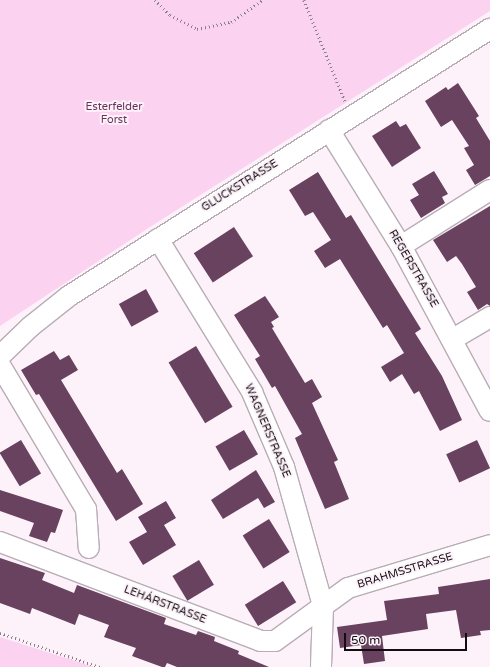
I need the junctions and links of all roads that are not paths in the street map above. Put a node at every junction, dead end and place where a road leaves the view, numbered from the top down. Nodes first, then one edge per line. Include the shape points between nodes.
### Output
1 (490, 29) edge
2 (329, 130) junction
3 (490, 190) edge
4 (158, 239) junction
5 (401, 246) junction
6 (490, 317) edge
7 (453, 339) junction
8 (0, 356) edge
9 (0, 365) edge
10 (490, 412) edge
11 (0, 542) edge
12 (490, 545) edge
13 (89, 548) dead end
14 (323, 606) junction
15 (321, 667) edge

1 - 2 street, GLUCKSTRASSE
2 - 4 street, GLUCKSTRASSE
2 - 5 street, REGERSTRASSE
3 - 5 street
4 - 8 street, GLUCKSTRASSE via 69,296 30,327
4 - 14 street, WAGNERSTRASSE via 252,392 284,467
5 - 7 street, REGERSTRASSE
6 - 7 street
7 - 10 street, REGERSTRASSE
9 - 13 street via 86,509
11 - 14 street, LEHÁRSTRASSE via 260,641 275,641
12 - 14 street, BRAHMSSTRASSE via 348,588
14 - 15 street, WAGNERSTRASSE

